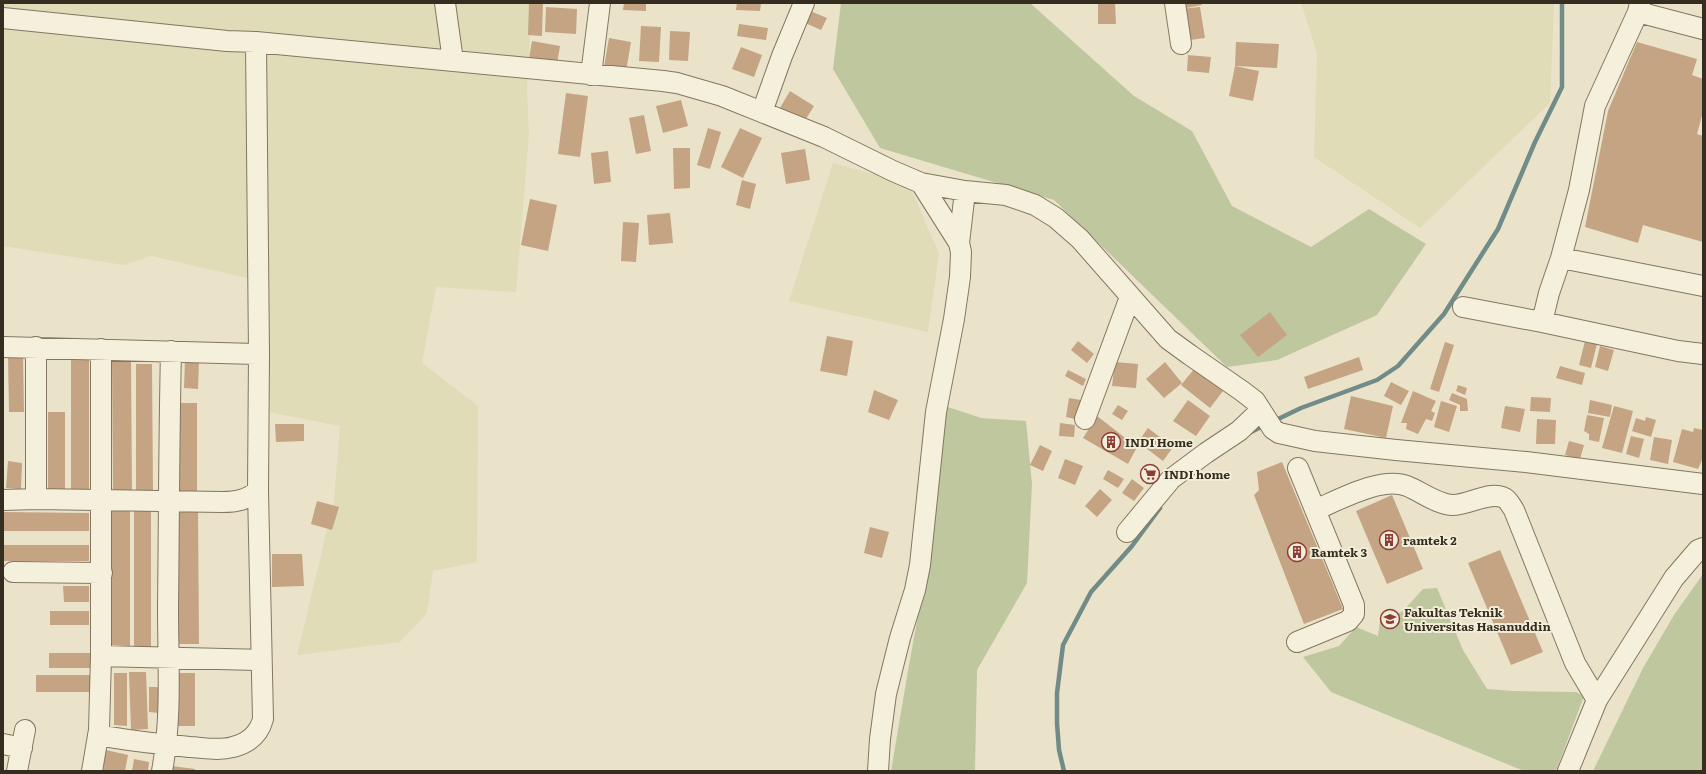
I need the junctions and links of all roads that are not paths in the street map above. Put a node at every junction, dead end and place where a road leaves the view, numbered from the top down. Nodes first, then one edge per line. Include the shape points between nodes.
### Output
1 (445, 3) edge
2 (600, 3) edge
3 (804, 3) edge
4 (1175, 3) edge
5 (1639, 7) edge
6 (3, 18) edge
7 (1703, 28) edge
8 (256, 42) junction
9 (1181, 44) dead end
10 (453, 61) junction
11 (591, 75) junction
12 (762, 112) junction
13 (921, 183) junction
14 (965, 191) junction
15 (959, 243) junction
16 (1560, 258) junction
17 (1703, 286) edge
18 (1130, 296) junction
19 (1463, 307) dead end
20 (1542, 322) junction
21 (3, 347) edge
22 (36, 347) junction
23 (101, 349) junction
24 (171, 351) junction
25 (259, 354) junction
26 (1703, 354) edge
27 (1085, 419) dead end
28 (1267, 419) junction
29 (1298, 468) dead end
30 (1703, 484) edge
31 (258, 491) junction
32 (36, 499) junction
33 (3, 500) edge
34 (102, 500) junction
35 (168, 502) junction
36 (1315, 510) junction
37 (1127, 532) dead end
38 (1703, 548) edge
39 (1703, 565) edge
40 (13, 572) dead end
41 (102, 573) junction
42 (1297, 642) dead end
43 (102, 656) junction
44 (168, 659) junction
45 (261, 660) junction
46 (1597, 700) junction
47 (98, 735) junction
48 (17, 741) edge
49 (167, 745) junction
50 (17, 771) edge
51 (92, 771) edge
52 (162, 771) edge
53 (878, 771) edge
54 (1568, 771) edge
55 (1581, 771) edge

1 - 10 street
2 - 11 street
3 - 12 street
4 - 9 street
5 - 7 street
5 - 16 street via 1595,106 1579,190
6 - 8 street
8 - 10 street
8 - 25 street
10 - 11 street
11 - 12 street via 678,83 722,96
12 - 13 street via 824,137
13 - 14 street
13 - 15 street
14 - 15 street
14 - 18 street via 1022,199 1048,213 1080,239
15 - 53 street via 960,277 936,412 920,565 886,694
16 - 17 street
16 - 20 street via 1548,293
18 - 27 street
18 - 28 street via 1176,346 1242,390
19 - 20 street
20 - 26 street
21 - 22 street
22 - 23 street
22 - 32 street
23 - 24 street
23 - 34 street
24 - 25 street
24 - 35 street
25 - 31 street
28 - 30 street via 1286,435 1315,441 1526,462
28 - 37 street via 1240,431 1206,452 1171,479
29 - 36 street
31 - 35 street via 239,501
31 - 45 street
32 - 33 street
32 - 34 street
34 - 35 street
34 - 41 street
35 - 44 street
36 - 42 street via 1354,605 1354,614 1348,621
36 - 46 street via 1372,487 1390,484 1406,486 1444,505 1493,495 1508,500 1575,663
38 - 46 street via 1698,550 1674,578
39 - 55 street via 1681,588 1657,623 1635,664 1617,686
40 - 41 street
41 - 43 street
43 - 44 street
43 - 47 street
44 - 45 street
44 - 49 street
45 - 49 street via 263,719 260,730 250,739 234,747 220,749
46 - 54 street
47 - 49 street
47 - 51 street
48 - 50 street
49 - 52 street

